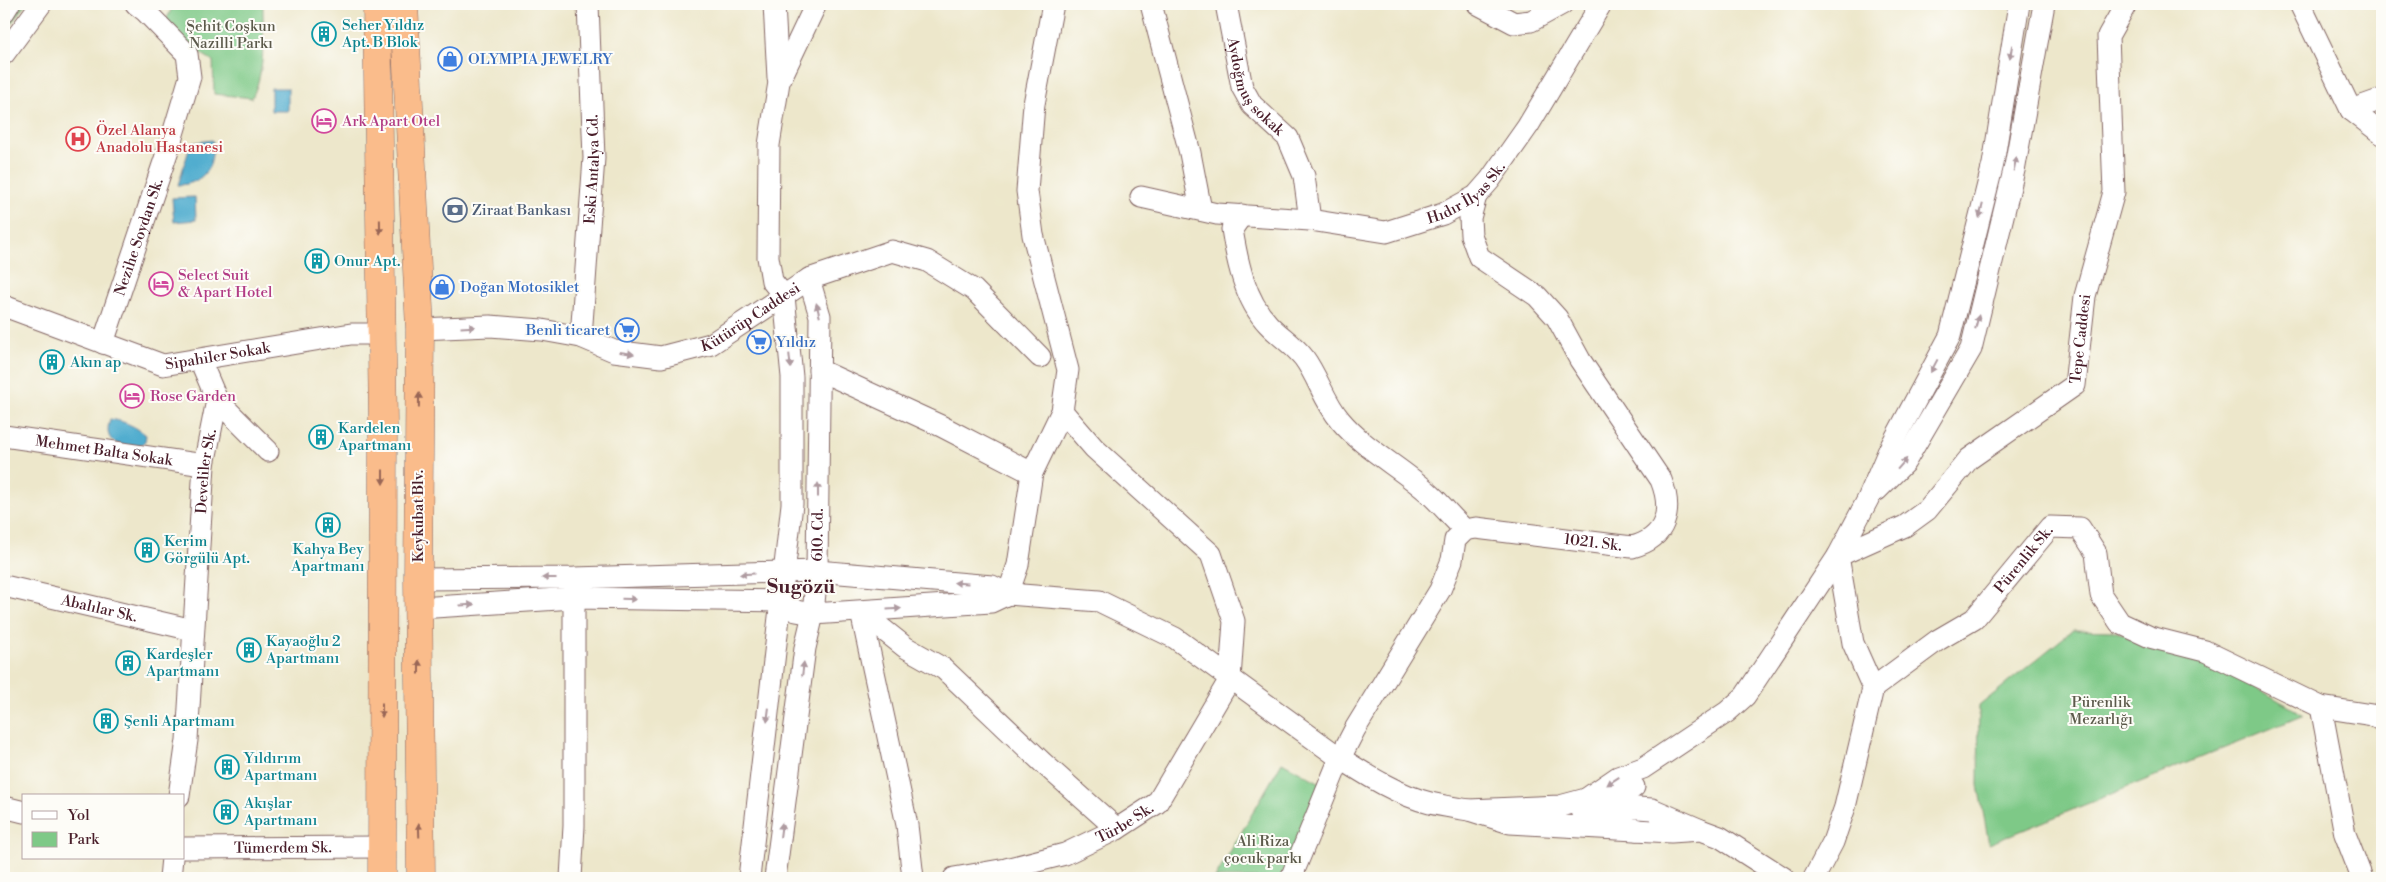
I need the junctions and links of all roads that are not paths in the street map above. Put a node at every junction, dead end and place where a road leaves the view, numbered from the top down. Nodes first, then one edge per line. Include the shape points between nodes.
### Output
1 (10, 4) edge
2 (41, 4) edge
3 (136, 4) edge
4 (362, 4) edge
5 (378, 4) edge
6 (404, 4) edge
7 (420, 4) edge
8 (588, 4) edge
9 (774, 4) edge
10 (816, 4) edge
11 (1053, 4) edge
12 (1151, 4) edge
13 (1226, 4) edge
14 (1478, 4) edge
15 (1562, 4) edge
16 (1601, 4) edge
17 (2019, 4) edge
18 (2044, 4) edge
19 (2126, 4) edge
20 (2300, 4) edge
21 (4, 12) edge
22 (4, 54) edge
23 (778, 82) junction
24 (2382, 99) edge
25 (2351, 110) junction
26 (2382, 134) edge
27 (1476, 196) junction
28 (1140, 197) dead end
29 (1201, 210) junction
30 (1242, 215) junction
31 (1310, 220) junction
32 (809, 279) junction
33 (784, 296) junction
34 (4, 306) edge
35 (420, 329) junction
36 (382, 334) junction
37 (581, 337) junction
38 (103, 343) junction
39 (1040, 356) dead end
40 (200, 360) junction
41 (819, 370) junction
42 (217, 400) junction
43 (1062, 410) junction
44 (4, 436) edge
45 (268, 451) dead end
46 (204, 466) junction
47 (1032, 473) junction
48 (1868, 499) junction
49 (1465, 530) junction
50 (1838, 556) junction
51 (817, 571) junction
52 (784, 572) junction
53 (418, 579) junction
54 (4, 586) edge
55 (574, 588) junction
56 (1008, 594) junction
57 (782, 601) junction
58 (418, 608) junction
59 (861, 612) junction
60 (813, 614) junction
61 (194, 630) junction
62 (1230, 679) junction
63 (1873, 688) junction
64 (2321, 708) junction
65 (2382, 721) edge
66 (1340, 758) junction
67 (1638, 788) junction
68 (179, 794) edge
69 (4, 807) edge
70 (1587, 809) junction
71 (1469, 810) junction
72 (22, 812) edge
73 (1564, 827) junction
74 (1117, 828) junction
75 (1638, 830) junction
76 (1701, 830) junction
77 (381, 847) junction
78 (185, 848) edge
79 (172, 860) edge
80 (170, 878) edge
81 (382, 878) edge
82 (421, 878) edge
83 (570, 878) edge
84 (749, 878) edge
85 (775, 878) edge
86 (913, 878) edge
87 (954, 878) edge
88 (1291, 878) edge
89 (1784, 878) edge
90 (1814, 878) edge
91 (2362, 878) edge

1 - 21 street
2 - 22 street
3 - 38 street, Nezihe Soydan Sk. via 186,54 190,77
4 - 36 highway via 362,282
5 -> 36 highway
6 - 35 highway, Keykubat Blv.
7 - 35 highway via 427,186 426,282
8 - 37 street, Eski Antalya Cd. via 594,158
9 - 23 street
10 - 23 street
11 - 43 street via 1034,104 1026,191 1033,234 1068,370
12 - 29 street via 1190,153
13 - 31 street, Aydoğmuş sokak via 1242,87 1252,105 1288,138 1304,176
14 - 15 street via 1514,23 1531,20
16 - 27 street, Hıdır İlyas Sk. via 1528,126
17 -> 48 street via 1993,164 1950,336 1889,450
48 -> 18 street via 1905,462 1971,349 2015,166
19 - 50 street, Tepe Caddesi via 2108,36 2114,192 2086,296 2076,385 1969,459 1927,510 1905,526
20 - 25 street
23 - 33 street via 769,146 768,257 772,281
24 - 25 street
25 - 26 street
27 - 31 street, Hıdır İlyas Sk. via 1443,214 1386,232
27 - 49 street, 1021. Sk. via 1470,218 1470,235 1478,257 1537,296 1557,318 1580,360 1661,480 1668,508 1660,531 1644,544 1632,547 1476,528
28 - 29 street, Hıdır İlyas Sk.
29 - 30 street, Hıdır İlyas Sk.
30 - 31 street, Hıdır İlyas Sk.
30 - 49 street via 1232,229 1234,244 1257,312 1305,359 1327,402 1357,438 1431,495
32 - 33 street, Kütürüp Caddesi
32 - 39 street, Kütürüp Caddesi via 892,250 926,261 974,290
41 -> 32 street, 610. Cd. via 820,316
37 -> 33 street, Kütürüp Caddesi via 614,351 661,357 712,344
33 -> 52 street, 610. Cd. via 792,377 792,504
34 - 38 street, Sipahiler Sokak
35 -> 37 street, Kütürüp Caddesi via 490,326
53 -> 35 highway, Keykubat Blv.
36 - 40 street, Sipahiler Sokak via 351,334
36 -> 77 highway
38 - 40 street, Sipahiler Sokak via 163,365
40 - 42 street
41 - 47 street via 941,426
51 -> 41 street, 610. Cd.
42 - 45 street
42 - 46 street, Develiler Sk.
43 - 47 street
43 - 62 street via 1094,448 1211,554 1234,621
44 - 46 street, Mehmet Balta Sokak
46 - 61 street, Develiler Sk.
47 - 56 street via 1018,565
48 - 50 street
49 - 66 street via 1455,540 1452,560 1440,590
50 - 63 street via 1853,643
50 - 67 street via 1745,696
51 - 52 street
56 -> 51 street via 992,586
51 - 60 street, 610. Cd.
52 -> 55 street
52 - 57 street, 610. Cd.
55 -> 53 street
53 - 58 highway, Keykubat Blv.
54 - 61 street, Abalılar Sk.
55 -> 57 street
58 -> 55 street
55 - 83 street via 574,826
59 -> 56 street via 992,602
56 - 62 street via 1099,601 1175,638
57 - 60 street via 796,610
57 -> 84 street, 610. Cd.
82 -> 58 highway, Keykubat Blv.
59 - 60 street
59 - 74 street via 905,647 944,669
59 - 86 street via 907,825
85 -> 60 street, 610. Cd. via 805,648
61 - 68 street, Develiler Sk. via 187,740
62 - 66 street
62 - 74 street, Türbe Sk. via 1157,803
63 - 64 street, Pürenlik Sk. via 1974,618 2050,526 2080,528 2096,553 2101,595 2120,623 2150,637 2205,651
63 - 90 street via 1845,807 1833,842
64 - 65 street, Pürenlik Sk. via 2372,715
64 - 91 street via 2345,834
66 - 71 street via 1398,792 1430,803
66 - 88 street
67 - 70 street via 1610,806 1596,805
67 -> 70 street via 1618,777
67 - 76 street via 1652,809
69 - 72 street
70 - 71 street via 1560,806
70 - 73 street
70 - 75 street
71 - 73 street via 1510,824
73 - 75 street
74 - 87 street, Türbe Sk. via 1065,854
75 - 76 street
76 - 89 street via 1720,837
77 - 78 street, Tümerdem Sk.
77 - 81 highway
79 - 80 street

